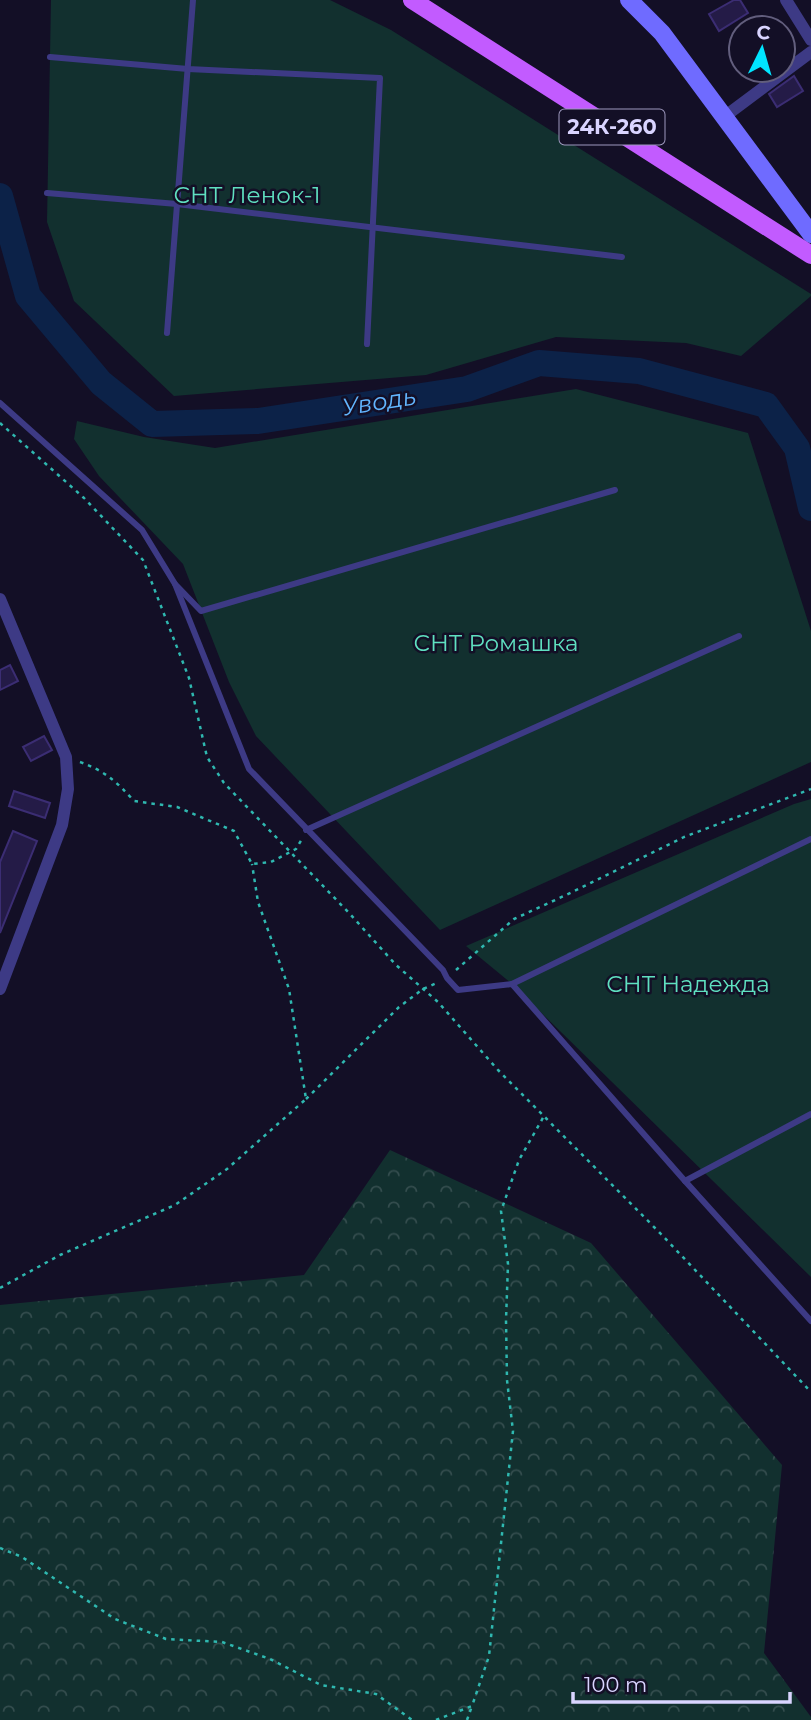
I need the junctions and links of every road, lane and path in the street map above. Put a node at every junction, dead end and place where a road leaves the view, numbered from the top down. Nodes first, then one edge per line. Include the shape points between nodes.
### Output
1 (193, 0) edge
2 (412, 0) edge
3 (629, 0) edge
4 (786, 0) edge
5 (811, 40) edge
6 (811, 52) edge
7 (50, 57) dead end
8 (188, 69) junction
9 (724, 117) junction
10 (47, 194) dead end
11 (177, 204) junction
12 (373, 228) junction
13 (811, 234) edge
14 (811, 254) edge
15 (622, 257) dead end
16 (167, 333) dead end
17 (367, 344) dead end
18 (0, 403) edge
19 (0, 423) edge
20 (615, 490) dead end
21 (174, 584) junction
22 (0, 599) edge
23 (739, 636) dead end
24 (66, 757) junction
25 (811, 789) edge
26 (306, 830) junction
27 (811, 839) edge
28 (291, 852) junction
29 (252, 864) junction
30 (447, 978) junction
31 (512, 984) junction
32 (0, 989) edge
33 (423, 989) junction
34 (306, 1099) junction
35 (811, 1114) edge
36 (544, 1116) junction
37 (685, 1181) junction
38 (0, 1288) edge
39 (811, 1321) edge
40 (811, 1392) edge
41 (0, 1548) edge
42 (472, 1706) junction
43 (412, 1720) edge
44 (436, 1720) edge
45 (467, 1720) edge

1 - 8 lane
2 - 14 main road, 24К-260
3 - 9 street via 662,33
4 - 5 street
6 - 9 street
7 - 8 lane
8 - 11 lane
8 - 12 lane via 380,78
9 - 13 street
10 - 11 lane
11 - 12 lane
11 - 16 lane
12 - 15 lane
12 - 17 lane
18 - 21 lane via 142,530
19 - 28 path via 84,498 143,560 189,678 207,757 224,783
20 - 21 lane via 201,611
21 - 26 lane via 249,769
22 - 24 street
23 - 26 lane
24 - 29 path via 96,767 118,782 134,802 177,807 234,831
24 - 32 street via 68,789 61,825
25 - 30 path via 684,837 514,919
26 - 28 path
26 - 30 lane
27 - 31 lane
28 - 29 path via 271,862
28 - 33 path
29 - 34 path via 258,902 289,989
30 - 31 lane via 458,990
30 - 33 path
31 - 37 lane
33 - 34 path
33 - 36 path
34 - 38 path via 227,1169 175,1205 60,1255
35 - 37 lane
36 - 40 path
36 - 42 path via 519,1160 501,1211 508,1264 507,1380 513,1431 489,1656
37 - 39 lane
41 - 43 path via 22,1557 115,1619 166,1639 222,1642 270,1659 321,1685 376,1694
42 - 44 path
42 - 45 path

